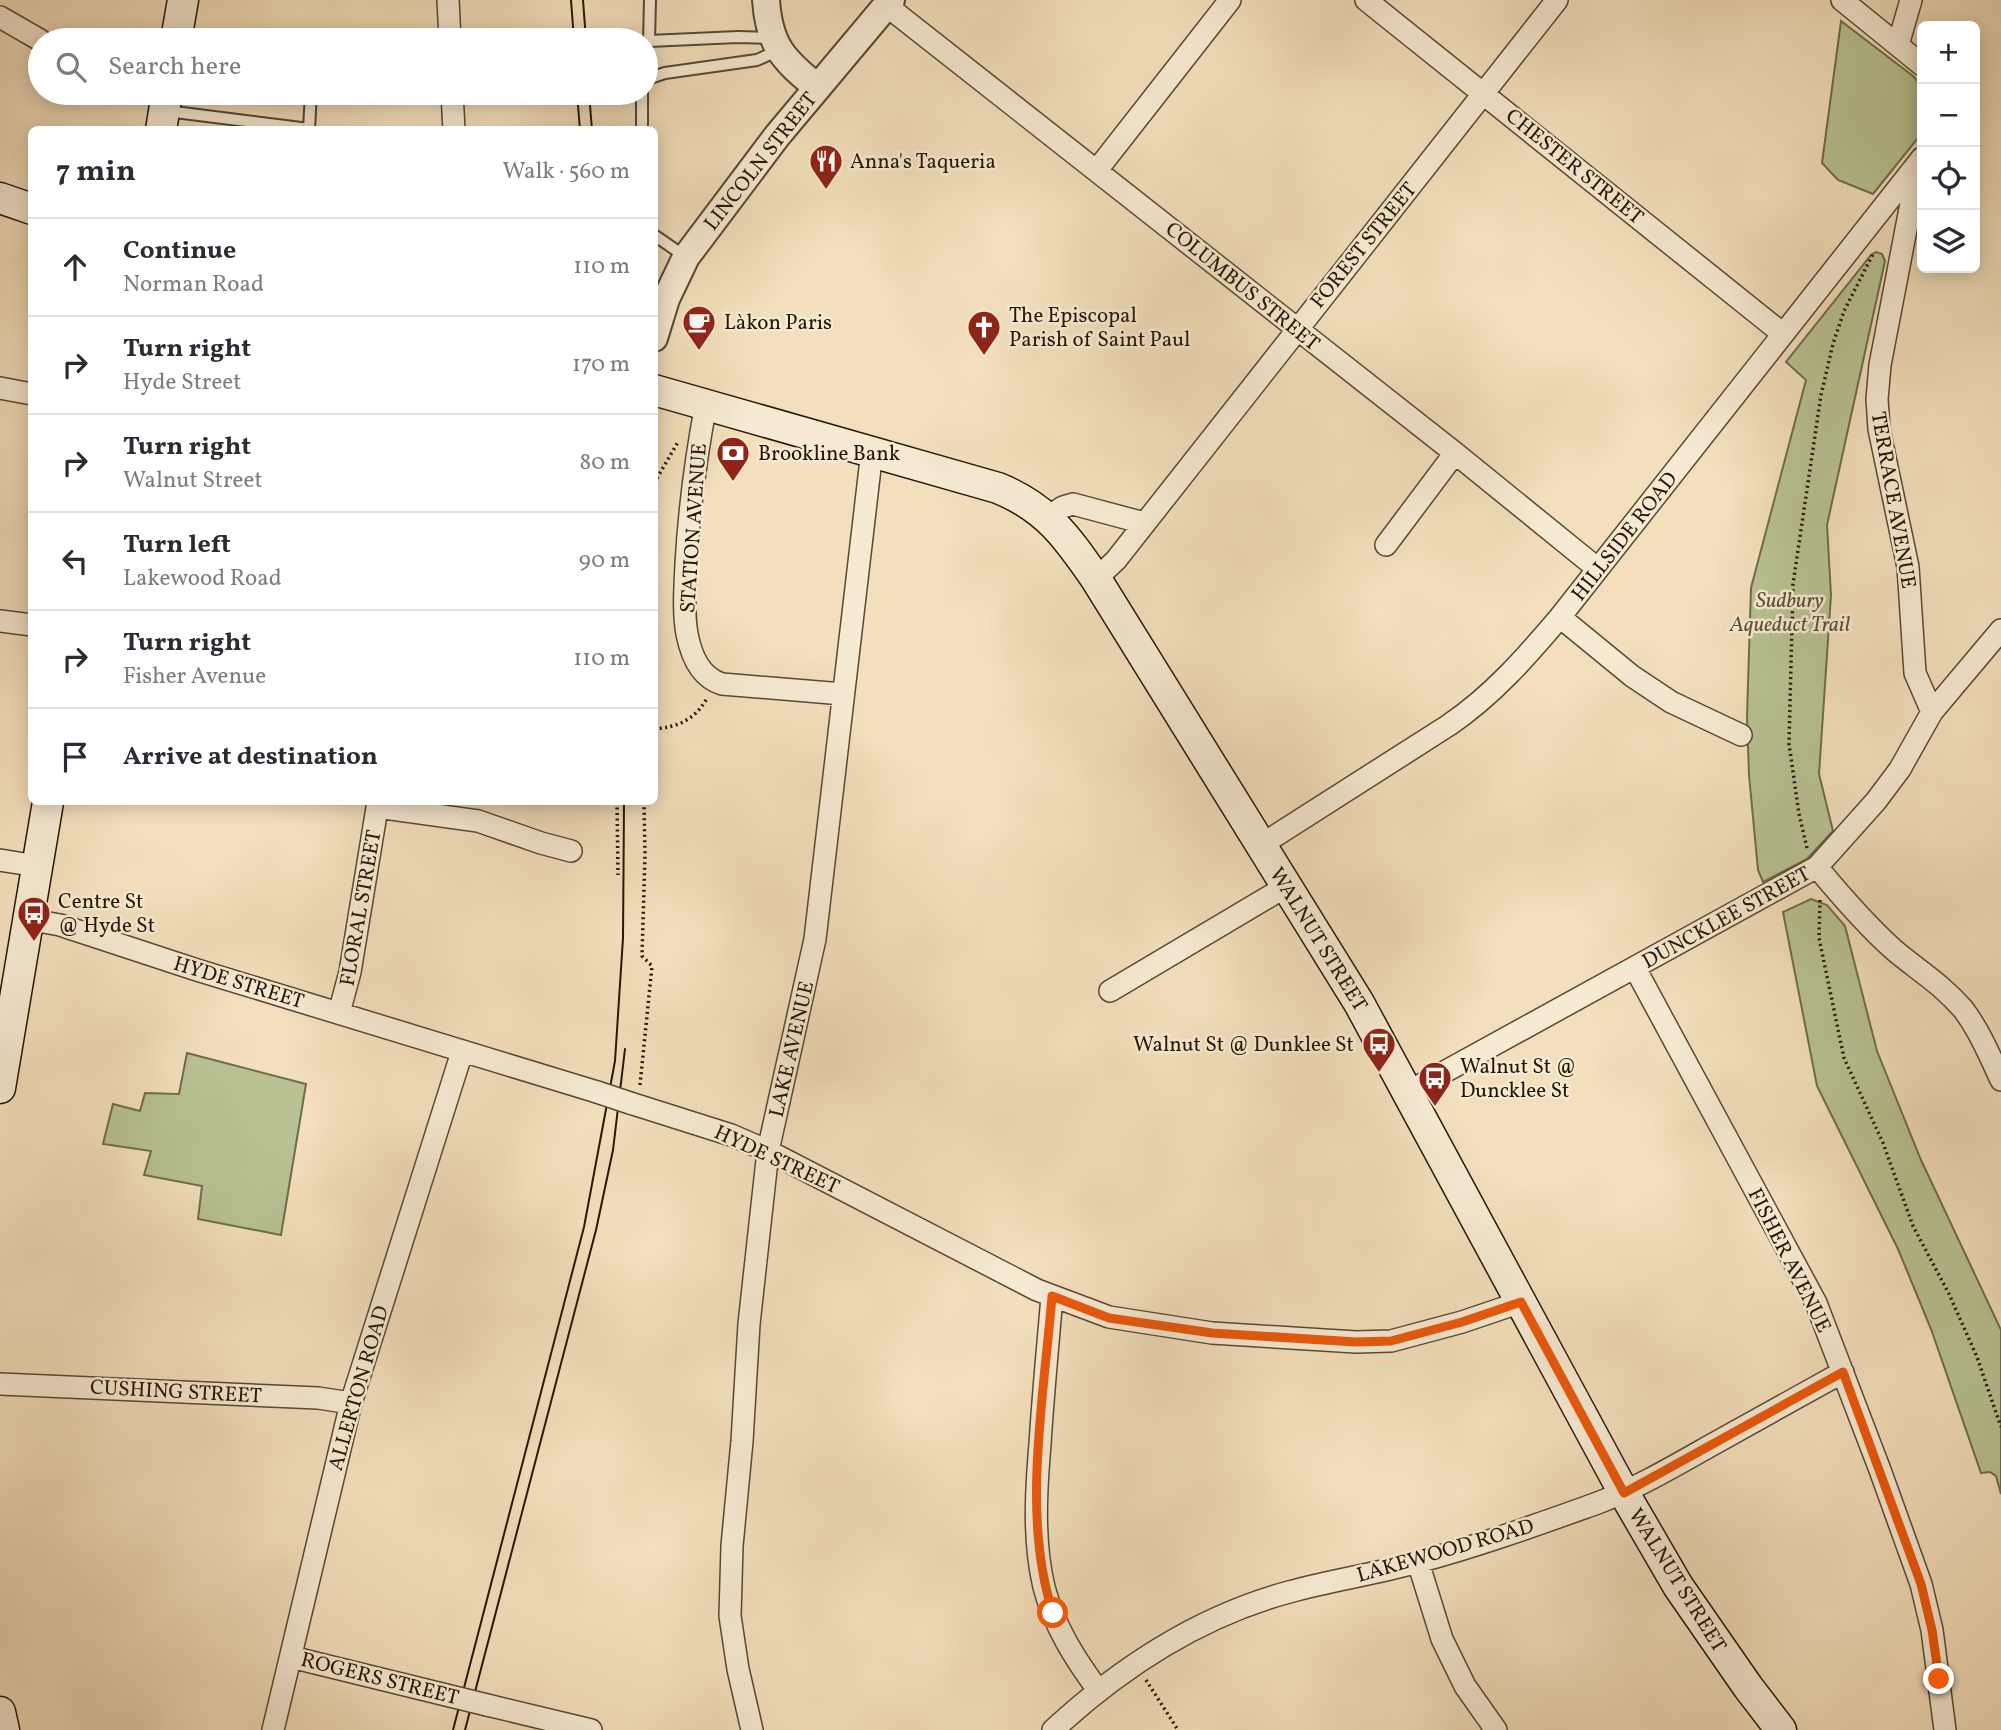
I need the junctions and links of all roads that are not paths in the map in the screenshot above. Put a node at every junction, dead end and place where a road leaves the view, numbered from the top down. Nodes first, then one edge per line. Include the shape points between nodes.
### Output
1 (183, 0) edge
2 (448, 0) edge
3 (650, 0) edge
4 (766, 0) edge
5 (1230, 0) edge
6 (1366, 0) edge
7 (1557, 0) edge
8 (1842, 0) edge
9 (1911, 0) edge
10 (889, 3) edge
11 (0, 17) edge
12 (178, 28) edge
13 (449, 28) edge
14 (649, 28) edge
15 (28, 33) edge
16 (658, 41) edge
17 (775, 44) junction
18 (1899, 45) junction
19 (1917, 61) edge
20 (658, 75) edge
21 (817, 88) junction
22 (1483, 93) junction
23 (310, 105) edge
24 (453, 105) edge
25 (642, 105) edge
26 (164, 111) edge
27 (242, 126) edge
28 (309, 126) edge
29 (454, 126) edge
30 (642, 126) edge
31 (1917, 165) edge
32 (1097, 170) junction
33 (1917, 180) edge
34 (0, 198) edge
35 (28, 208) edge
36 (658, 238) edge
37 (686, 257) junction
38 (658, 325) edge
39 (1296, 329) junction
40 (1783, 334) junction
41 (0, 388) edge
42 (658, 391) edge
43 (28, 393) edge
44 (706, 404) junction
45 (872, 451) junction
46 (1455, 453) junction
47 (1048, 517) junction
48 (1144, 523) junction
49 (1386, 545) dead end
50 (1598, 569) junction
51 (1096, 579) junction
52 (1560, 617) junction
53 (0, 621) edge
54 (28, 624) edge
55 (2001, 630) edge
56 (844, 694) junction
57 (1932, 712) junction
58 (1741, 735) dead end
59 (47, 805) edge
60 (378, 805) edge
61 (384, 805) edge
62 (1261, 845) junction
63 (571, 851) dead end
64 (0, 860) edge
65 (37, 866) junction
66 (1817, 867) junction
67 (1287, 886) junction
68 (27, 919) junction
69 (1635, 968) junction
70 (1110, 991) dead end
71 (339, 1013) junction
72 (462, 1052) junction
73 (1, 1076) edge
74 (2001, 1080) edge
75 (1409, 1092) junction
76 (768, 1151) junction
77 (1052, 1296) junction
78 (1521, 1302) junction
79 (1843, 1372) junction
80 (0, 1384) edge
81 (351, 1403) junction
82 (1624, 1493) junction
83 (1418, 1562) junction
84 (291, 1657) junction
85 (1098, 1690) junction
86 (531, 1723) edge
87 (272, 1730) edge
88 (591, 1730) edge
89 (752, 1730) edge
90 (1053, 1730) edge
91 (1496, 1730) edge
92 (1781, 1730) edge
93 (1945, 1730) edge

1 - 12 main road
2 - 13 street
3 - 14 lane
4 - 17 street
5 - 32 street
6 - 22 street, CHESTER STREET
7 - 22 street, FOREST STREET
8 - 18 street
9 - 18 street
10 - 21 street, LINCOLN STREET
10 - 32 street, COLUMBUS STREET
11 - 15 street
16 - 17 lane via 738,37
17 - 20 lane via 757,60
17 - 21 street
18 - 19 street
21 - 37 street, LINCOLN STREET
22 - 39 street, FOREST STREET
22 - 40 street, CHESTER STREET
23 - 28 lane
24 - 29 street
25 - 30 lane
26 - 27 lane
31 - 40 street, HILLSIDE ROAD
32 - 39 street, COLUMBUS STREET
33 - 57 street, TERRACE AVENUE via 1877,399 1908,568 1915,673
34 - 35 main road
36 - 37 lane
37 - 38 street, LINCOLN STREET
39 - 46 street, COLUMBUS STREET
39 - 48 street, FOREST STREET
40 - 50 street, HILLSIDE ROAD
41 - 43 street
42 - 44 main road, WALNUT STREET
44 - 45 main road, WALNUT STREET
44 - 56 street, STATION AVENUE via 694,479 685,596 687,632 698,666 714,681
45 - 47 main road, WALNUT STREET via 999,488
45 - 56 street, LAKE AVENUE
46 - 49 street
46 - 50 street, COLUMBUS STREET
47 - 48 street via 1073,504
47 - 51 main road, WALNUT STREET
48 - 51 street, FOREST STREET
50 - 52 street, HILLSIDE ROAD
51 - 62 main road, WALNUT STREET
52 - 58 street via 1671,702
52 - 62 street, HILLSIDE ROAD via 1477,706
53 - 54 street
55 - 57 street, DUNCKLEE STREET
56 - 76 street, LAKE AVENUE via 815,939
57 - 66 street, DUNCKLEE STREET via 1900,769
59 - 65 main road
60 - 71 street, FLORAL STREET
61 - 63 street via 478,821
62 - 67 main road, WALNUT STREET
64 - 65 street
65 - 68 main road
66 - 69 street, DUNCKLEE STREET
66 - 74 street via 1864,922 1939,983 1965,1012
67 - 70 street
67 - 75 main road, WALNUT STREET
68 - 71 street, HYDE STREET via 68,927
68 - 73 main road
69 - 75 street, DUNCKLEE STREET
69 - 79 street, FISHER AVENUE via 1816,1303
71 - 72 street, HYDE STREET
72 - 76 street, HYDE STREET, bridge via 731,1135
72 - 81 street, ALLERTON ROAD
75 - 78 main road, WALNUT STREET
76 - 77 street, HYDE STREET
76 - 89 street, LAKE AVENUE via 749,1324 730,1616
77 - 78 street, HYDE STREET via 1109,1318 1212,1333 1356,1342 1391,1341
77 - 85 street via 1037,1490 1039,1547 1053,1613 1066,1643
78 - 82 main road, WALNUT STREET
79 - 82 street, LAKEWOOD ROAD
79 - 93 street, FISHER AVENUE via 1921,1584
80 - 81 street, CUSHING STREET
81 - 84 street, ALLERTON ROAD
82 - 83 street, LAKEWOOD ROAD
82 - 92 main road, WALNUT STREET via 1678,1586
83 - 85 street, LAKEWOOD ROAD via 1288,1592 1244,1608 1163,1647
83 - 91 street via 1442,1639 1465,1686
84 - 86 street, ROGERS STREET, bridge via 487,1705
84 - 87 street, ALLERTON ROAD
85 - 90 street, LAKEWOOD ROAD
86 - 88 street, ROGERS STREET

